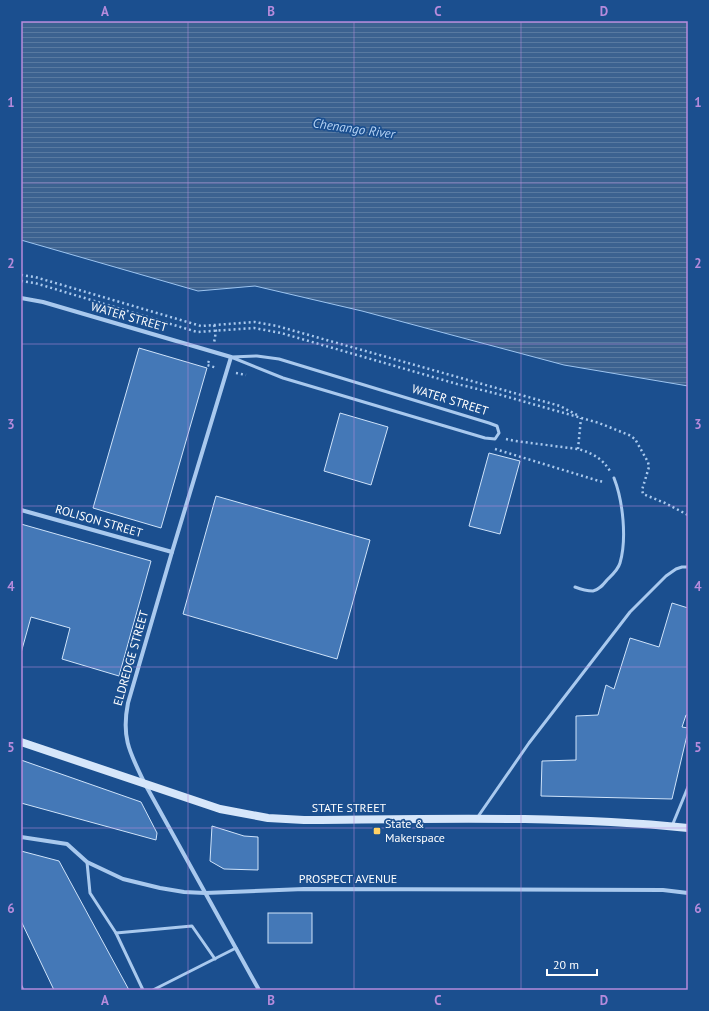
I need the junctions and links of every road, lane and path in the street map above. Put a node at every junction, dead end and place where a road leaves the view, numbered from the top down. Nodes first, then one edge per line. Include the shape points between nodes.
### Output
1 (21, 275) edge
2 (21, 280) edge
3 (21, 298) edge
4 (231, 357) junction
5 (581, 418) junction
6 (498, 436) junction
7 (578, 449) junction
8 (573, 472) dead end
9 (614, 478) junction
10 (21, 510) edge
11 (688, 515) edge
12 (172, 552) junction
13 (688, 567) edge
14 (575, 587) dead end
15 (21, 742) edge
16 (145, 784) junction
17 (688, 787) edge
18 (476, 819) junction
19 (672, 826) junction
20 (688, 828) edge
21 (21, 837) edge
22 (87, 862) junction
23 (205, 893) junction
24 (688, 893) edge
25 (116, 933) junction
26 (236, 948) junction
27 (215, 959) junction
28 (143, 990) edge
29 (153, 990) edge
30 (260, 990) edge

1 - 5 path via 202,326 255,322 277,326 560,406
2 - 5 path via 197,332 254,328 281,332
3 - 4 street, WATER STREET via 43,302
4 - 6 lane, WATER STREET via 283,378 485,438
4 - 6 lane, WATER STREET via 257,356 279,359 494,424 499,429
4 - 12 street, ELDREDGE STREET
5 - 7 path
5 - 11 path via 635,439 649,466 643,494
6 - 7 path via 515,441
7 - 9 path via 600,459
8 - 9 path via 605,482
9 - 14 lane via 622,517 623,548 620,563 617,570 598,589 588,591
10 - 12 street, ROLISON STREET
12 - 16 street, ELDREDGE STREET via 125,717 127,743
13 - 18 lane via 682,566 666,576 630,612 529,743
15 - 16 street, STATE STREET
16 - 18 street, STATE STREET via 220,809 268,818
16 - 23 street, ELDREDGE STREET
17 - 19 lane
18 - 19 street, STATE STREET via 534,819
19 - 20 street, STATE STREET
21 - 22 street, PROSPECT AVENUE via 67,844
22 - 23 street, PROSPECT AVENUE via 123,879 160,888
22 - 25 lane via 90,893
23 - 24 street, PROSPECT AVENUE via 304,889 663,890
23 - 26 street, ELDREDGE STREET
25 - 27 lane via 192,926
25 - 28 lane
26 - 27 lane
26 - 30 street, ELDREDGE STREET
27 - 29 lane

